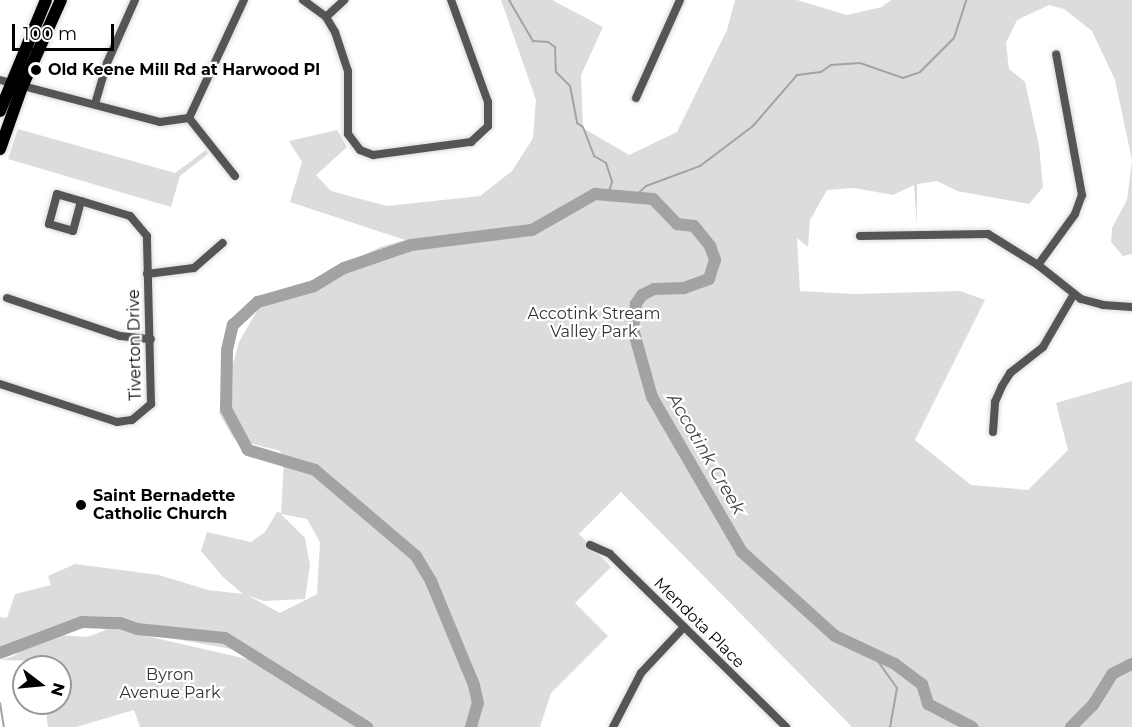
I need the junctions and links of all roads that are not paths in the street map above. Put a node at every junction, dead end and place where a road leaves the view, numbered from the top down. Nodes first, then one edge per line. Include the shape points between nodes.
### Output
1 (46, 0) edge
2 (61, 0) edge
3 (135, 0) edge
4 (244, 0) edge
5 (303, 0) edge
6 (344, 0) edge
7 (451, 0) edge
8 (680, 0) edge
9 (326, 17) junction
10 (1056, 54) dead end
11 (10, 84) edge
12 (636, 98) dead end
13 (95, 104) junction
14 (0, 111) edge
15 (189, 118) junction
16 (0, 149) edge
17 (235, 176) dead end
18 (81, 201) junction
19 (860, 236) dead end
20 (223, 243) dead end
21 (1038, 265) junction
22 (147, 274) junction
23 (1074, 294) junction
24 (7, 298) dead end
25 (1132, 307) edge
26 (151, 339) junction
27 (0, 384) edge
28 (993, 432) dead end
29 (590, 545) dead end
30 (684, 627) junction
31 (613, 727) edge
32 (786, 727) edge

1 - 11 main road
2 - 11 main road
3 - 13 street
4 - 15 street
5 - 9 street
6 - 9 street
7 - 9 street via 490,112 485,131 463,144 373,155 354,145 346,125 346,61
8 - 12 street
10 - 21 street via 1082,195 1075,214
11 - 13 street
11 - 14 main road
11 - 16 main road
13 - 15 street via 167,123
15 - 17 street
18 - 18 street, Tiverton Drive via 57,194 49,224 73,231
18 - 22 street, Tiverton Drive via 138,221 147,236
19 - 21 street via 982,232 1003,240
20 - 22 street via 194,268
21 - 23 street
22 - 26 street, Tiverton Drive
23 - 25 street via 1103,306
23 - 28 street via 1043,347 1011,373 1002,386 995,402
24 - 26 street via 120,336
26 - 27 street, Tiverton Drive via 151,404 132,420 117,422
29 - 30 street, Mendota Place via 610,554
30 - 31 street via 641,673
30 - 32 street, Mendota Place

